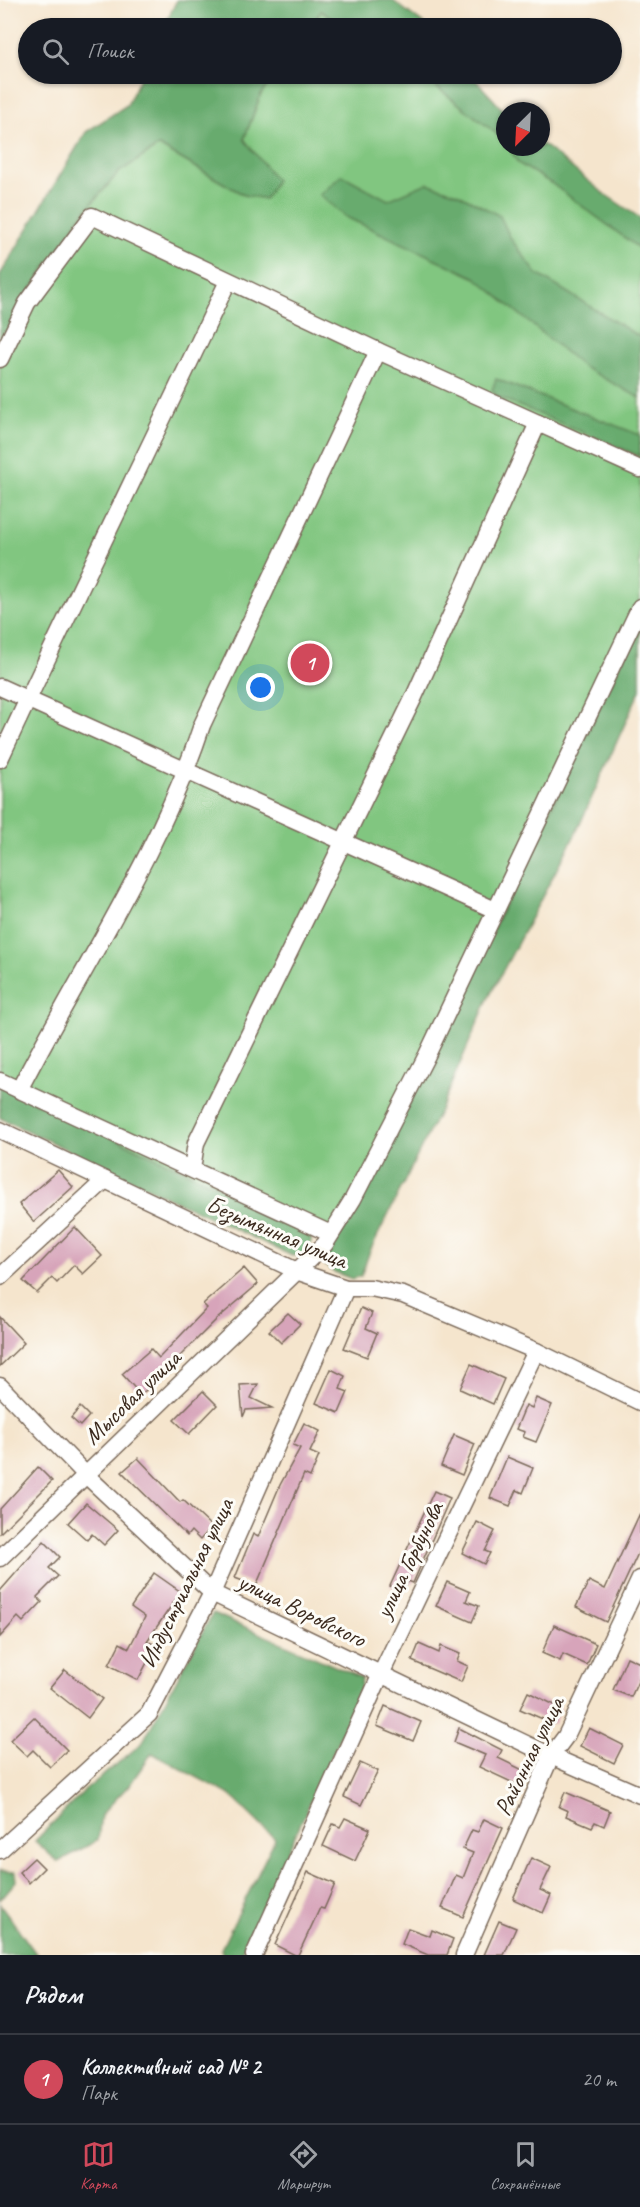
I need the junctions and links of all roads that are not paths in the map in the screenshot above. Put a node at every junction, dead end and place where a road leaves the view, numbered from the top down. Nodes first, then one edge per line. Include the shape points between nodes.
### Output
1 (228, 281) junction
2 (378, 351) junction
3 (0, 359) edge
4 (537, 423) junction
5 (640, 468) edge
6 (640, 607) edge
7 (0, 687) edge
8 (28, 699) junction
9 (0, 759) edge
10 (187, 771) junction
11 (343, 840) junction
12 (495, 910) junction
13 (0, 1081) edge
14 (19, 1090) junction
15 (0, 1130) edge
16 (192, 1169) junction
17 (105, 1180) junction
18 (332, 1234) junction
19 (299, 1272) junction
20 (0, 1277) edge
21 (346, 1288) junction
22 (536, 1351) junction
23 (0, 1386) edge
24 (640, 1402) edge
25 (86, 1475) junction
26 (0, 1558) edge
27 (640, 1579) edge
28 (212, 1593) junction
29 (381, 1674) junction
30 (551, 1756) junction
31 (640, 1795) edge
32 (0, 1850) edge
33 (254, 1955) edge
34 (464, 1955) edge

1 - 2 street
1 - 3 street via 93,216 27,303
1 - 8 street
2 - 4 street
2 - 10 street via 202,725
4 - 5 street
4 - 11 street via 413,699
6 - 12 street, Мысовая улица
7 - 8 street
8 - 9 street
8 - 10 street
10 - 11 street
10 - 14 street
11 - 12 street
11 - 16 street via 196,1143
12 - 18 street, Мысовая улица via 427,1055
13 - 14 street
14 - 16 street
15 - 17 street, Безымянная улица
16 - 18 street
17 - 19 street, Безымянная улица
17 - 20 street
18 - 19 street, Мысовая улица
19 - 21 street, Безымянная улица
19 - 25 street, Мысовая улица via 267,1298
21 - 22 street, Безымянная улица via 371,1288 403,1295
21 - 28 street, Индустриальная улица
22 - 24 street, Безымянная улица
22 - 29 street, улица Горбунова
23 - 25 street, улица Воровского
25 - 26 street, Мысовая улица
25 - 28 street, улица Воровского
27 - 30 street, Районная улица via 566,1736
28 - 29 street, улица Воровского
28 - 32 street, Индустриальная улица via 149,1714
29 - 30 street, улица Воровского
29 - 33 street, улица Горбунова
30 - 31 street, улица Воровского
30 - 34 street, Районная улица

